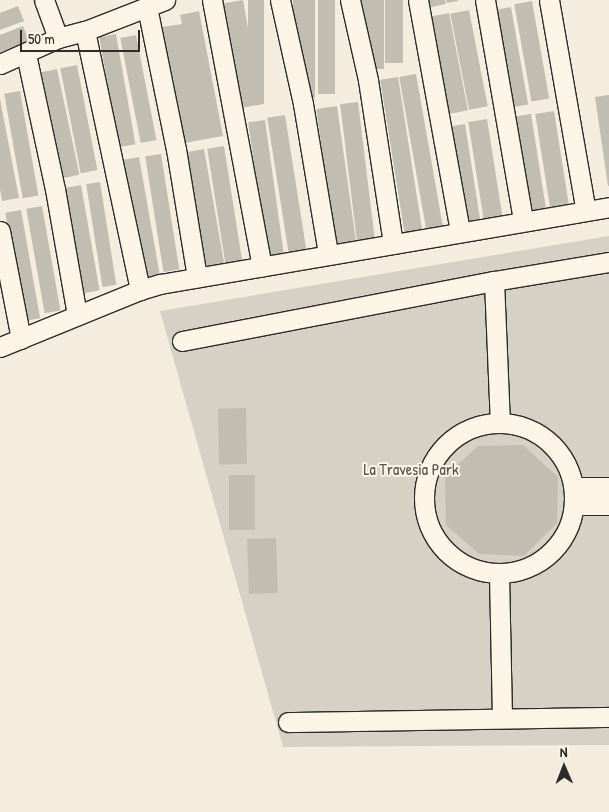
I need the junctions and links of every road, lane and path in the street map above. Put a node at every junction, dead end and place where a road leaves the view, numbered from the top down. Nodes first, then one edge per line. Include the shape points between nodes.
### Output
1 (44, 0) edge
2 (212, 0) edge
3 (280, 0) edge
4 (350, 0) edge
5 (418, 0) edge
6 (485, 0) edge
7 (549, 0) edge
8 (156, 3) edge
9 (85, 31) junction
10 (58, 38) junction
11 (26, 54) junction
12 (0, 64) edge
13 (609, 207) edge
14 (586, 211) junction
15 (524, 221) junction
16 (0, 230) edge
17 (460, 232) junction
18 (393, 244) junction
19 (328, 254) junction
20 (609, 262) edge
21 (262, 266) junction
22 (197, 276) junction
23 (494, 281) junction
24 (140, 290) junction
25 (77, 315) junction
26 (21, 339) junction
27 (182, 341) dead end
28 (0, 347) edge
29 (500, 422) junction
30 (609, 488) edge
31 (574, 496) junction
32 (609, 505) edge
33 (499, 574) junction
34 (609, 717) edge
35 (502, 718) junction
36 (288, 722) dead end

1 - 10 street
2 - 21 street
3 - 19 street via 303,104
4 - 18 street via 368,80
5 - 17 street
6 - 15 street
7 - 14 street
8 - 9 street
8 - 22 street
9 - 10 street
9 - 24 street
10 - 11 street
11 - 12 street
11 - 25 street via 55,189
13 - 14 street
14 - 15 street
15 - 17 street
16 - 26 street
17 - 18 street
18 - 19 street
19 - 21 street
20 - 23 street
21 - 22 street
22 - 24 street
23 - 27 street
23 - 29 street
24 - 25 street
25 - 26 street
26 - 28 street
29 - 31 street via 534,431 561,454
29 - 33 street via 461,432 433,459 422,497 432,536 460,564
30 - 31 street
31 - 32 street
31 - 33 street via 562,540 535,565
33 - 35 street
34 - 35 street
35 - 36 street

